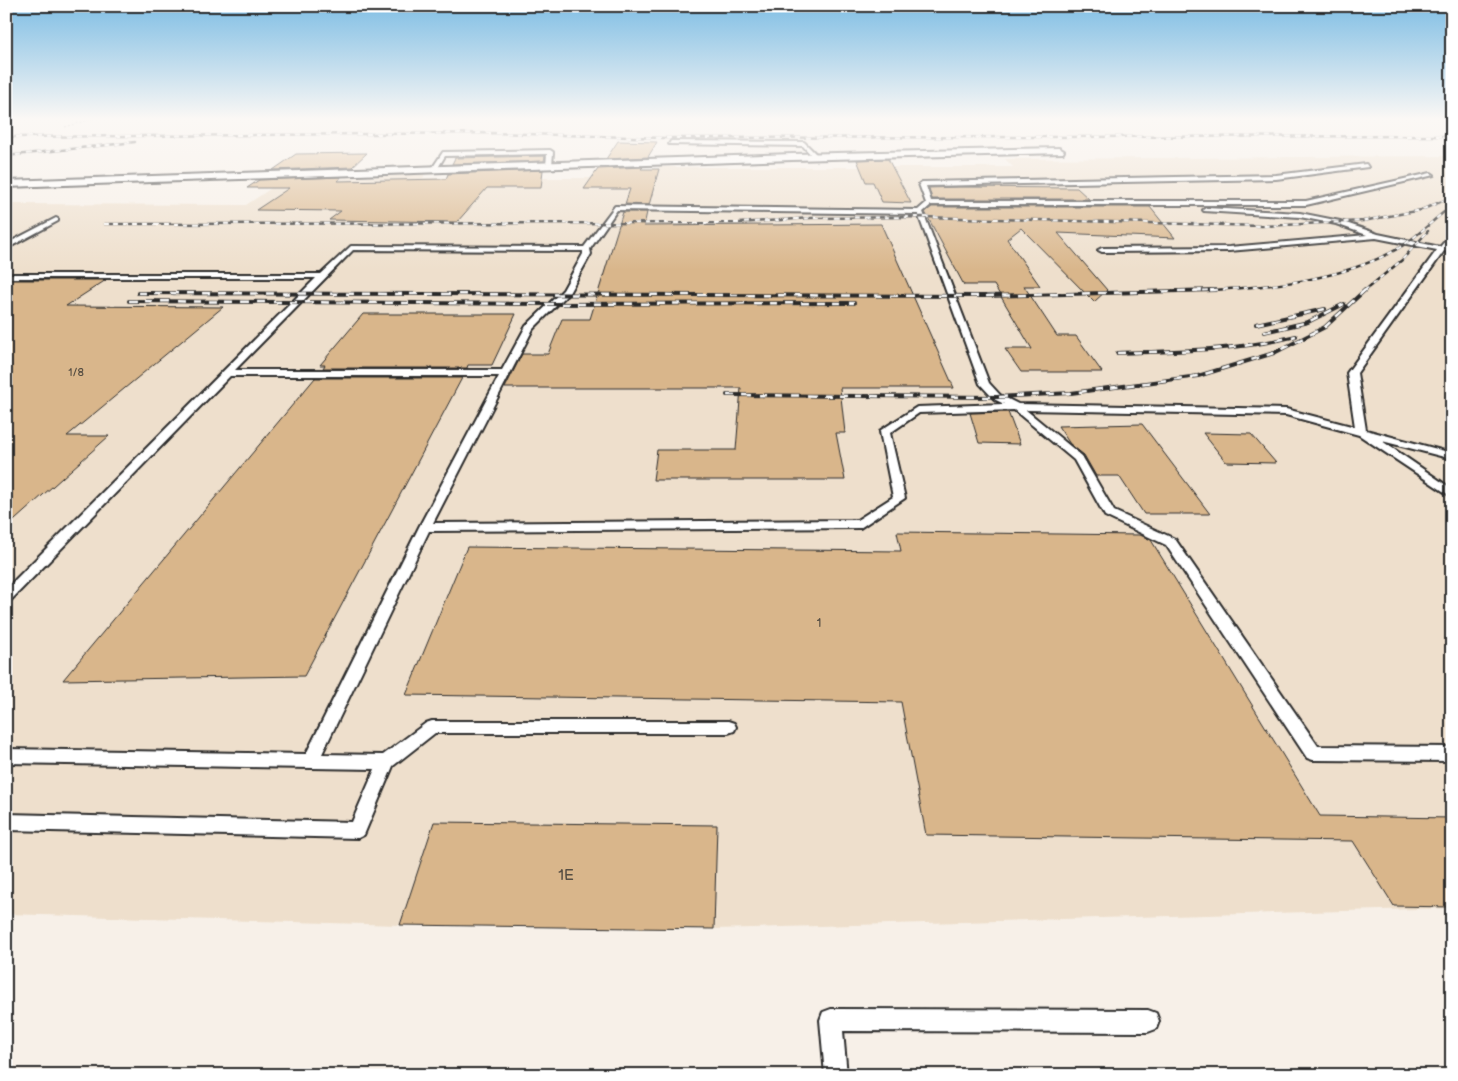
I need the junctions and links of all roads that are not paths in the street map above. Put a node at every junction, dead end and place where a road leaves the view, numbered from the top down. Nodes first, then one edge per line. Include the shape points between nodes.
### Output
1 (450, 169) edge
2 (1340, 169) edge
3 (1431, 175) dead end
4 (6, 184) edge
5 (929, 203) junction
6 (1197, 210) dead end
7 (920, 212) junction
8 (56, 220) dead end
9 (1452, 235) edge
10 (1376, 236) junction
11 (6, 248) edge
12 (586, 250) junction
13 (1102, 250) dead end
14 (1441, 250) junction
15 (1452, 251) edge
16 (6, 276) edge
17 (322, 276) junction
18 (227, 373) junction
19 (506, 373) junction
20 (1016, 406) junction
21 (1361, 432) junction
22 (1452, 456) edge
23 (1452, 494) edge
24 (425, 527) junction
25 (6, 597) edge
26 (728, 727) dead end
27 (1452, 754) edge
28 (6, 756) edge
29 (311, 760) junction
30 (386, 762) junction
31 (6, 822) edge
32 (1148, 1020) dead end
33 (836, 1075) edge

1 - 4 street
2 - 5 lane via 1276,178 922,184
3 - 5 lane via 1346,196 1306,202
5 - 7 lane
6 - 10 lane via 1300,216 1338,222
7 - 12 lane via 614,208
7 - 20 lane via 985,384 997,397
8 - 11 lane
9 - 14 lane
10 - 13 lane via 1229,249
10 - 14 lane
12 - 17 lane via 351,248
12 - 19 lane via 587,254 566,291 529,328
14 - 15 lane
14 - 21 lane via 1352,373
16 - 17 lane
17 - 18 lane
18 - 19 lane
18 - 25 lane
19 - 24 lane
20 - 21 lane via 1286,412
20 - 24 lane via 917,410 885,432 899,498 860,524
20 - 27 lane via 1078,458 1109,513 1171,542 1313,753
21 - 22 lane
21 - 23 lane
24 - 29 lane
26 - 30 lane via 432,727
28 - 29 lane
29 - 30 lane
30 - 31 lane via 358,830
32 - 33 lane via 831,1020

